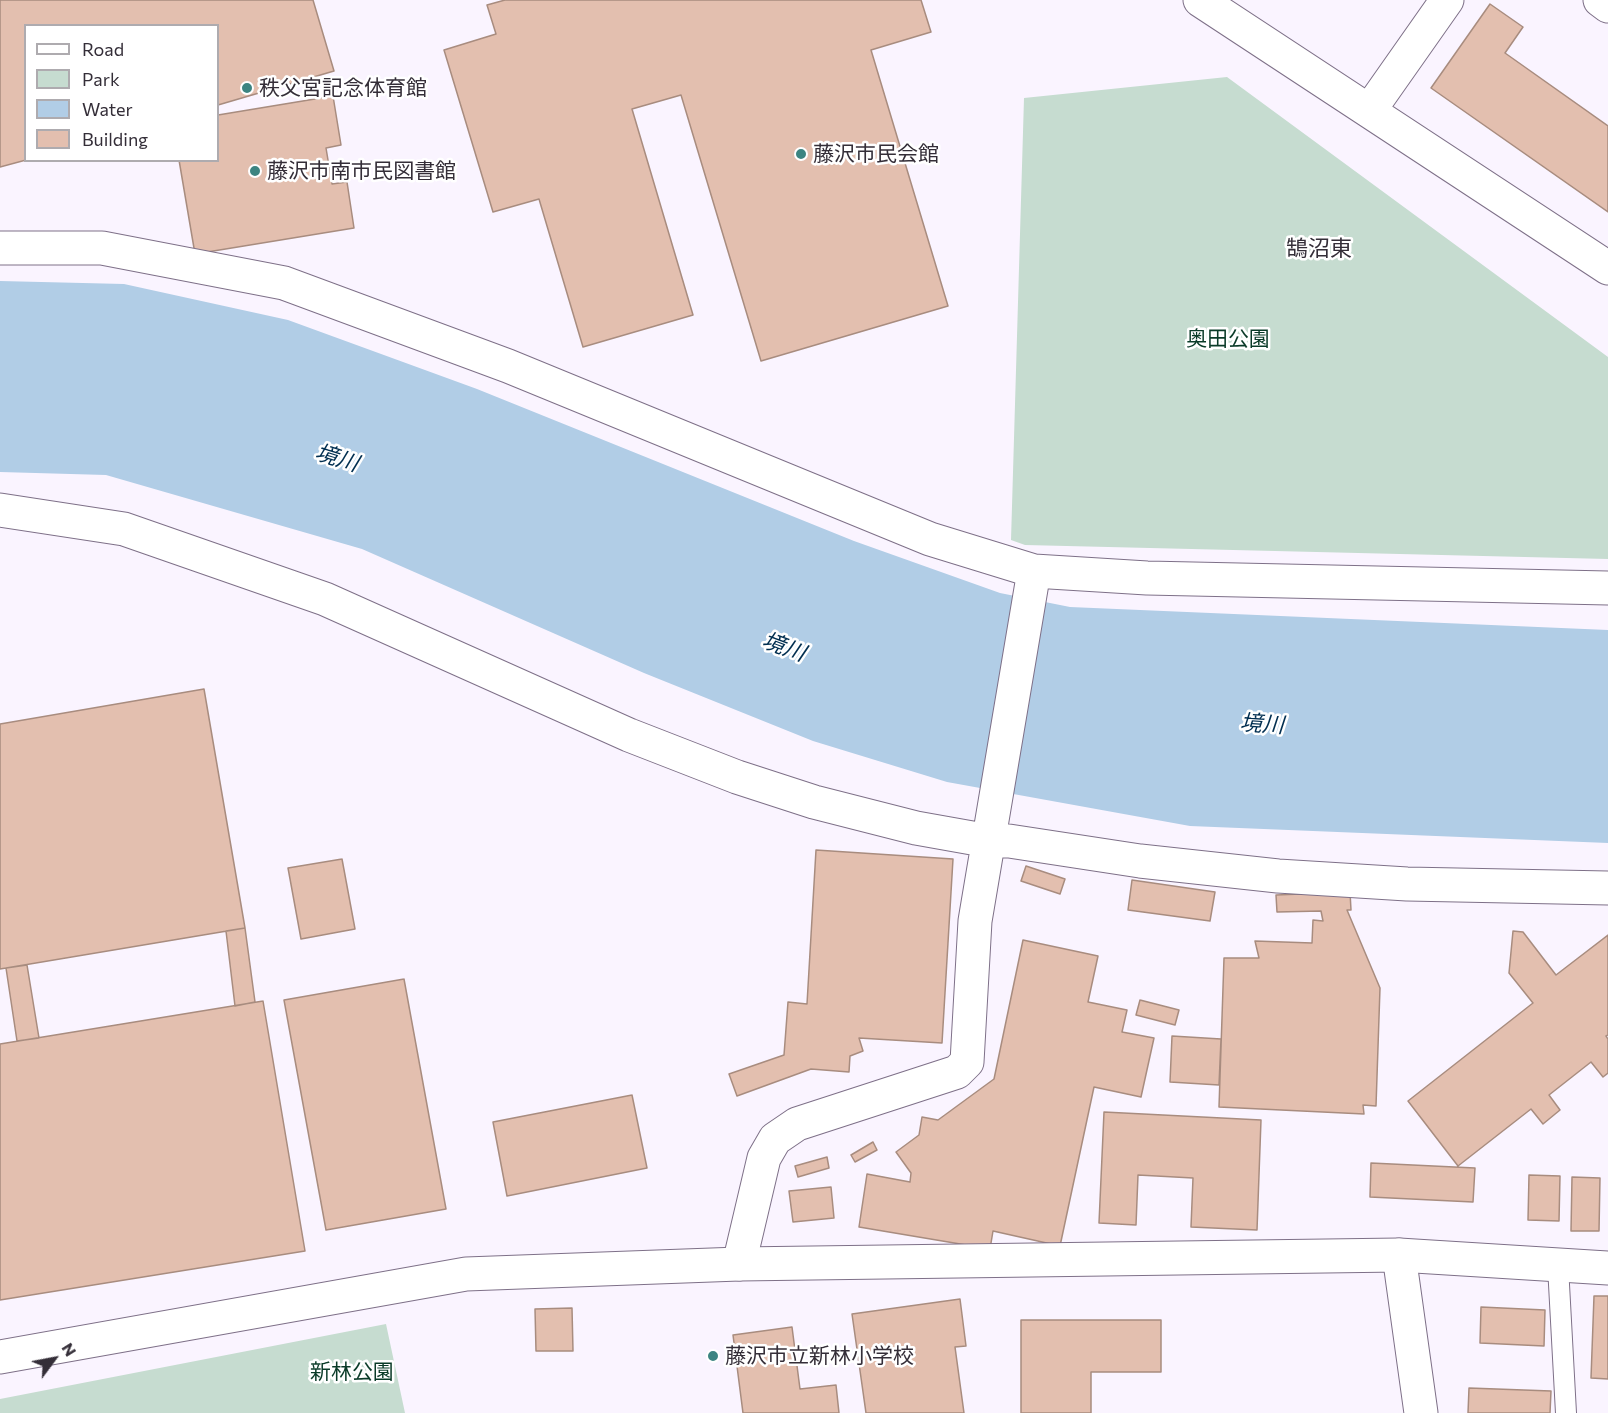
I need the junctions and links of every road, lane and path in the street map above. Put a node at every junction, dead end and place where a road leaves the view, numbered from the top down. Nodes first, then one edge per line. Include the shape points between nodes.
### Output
1 (1200, 0) edge
2 (1447, 0) edge
3 (1600, 0) edge
4 (1608, 6) edge
5 (1369, 111) junction
6 (0, 248) edge
7 (1608, 268) edge
8 (0, 510) edge
9 (1034, 571) junction
10 (1608, 588) edge
11 (988, 841) junction
12 (1608, 888) edge
13 (1399, 1255) junction
14 (739, 1264) junction
15 (1558, 1266) junction
16 (1608, 1268) edge
17 (0, 1357) edge
18 (1421, 1413) edge
19 (1566, 1413) edge

1 - 5 street
2 - 5 street
3 - 4 street
5 - 7 street
6 - 9 street via 102,248 284,283 508,366 930,539
8 - 11 street via 124,529 325,599 618,730 737,777 814,802 916,828
9 - 10 street via 1181,579
9 - 11 street
11 - 12 street via 1010,840 1140,861 1278,876 1407,884
11 - 14 street via 975,921 967,1062 957,1072 797,1124 775,1139 764,1158
13 - 14 street
13 - 15 street
13 - 18 street
14 - 17 street via 466,1274
15 - 16 street
15 - 19 lane

